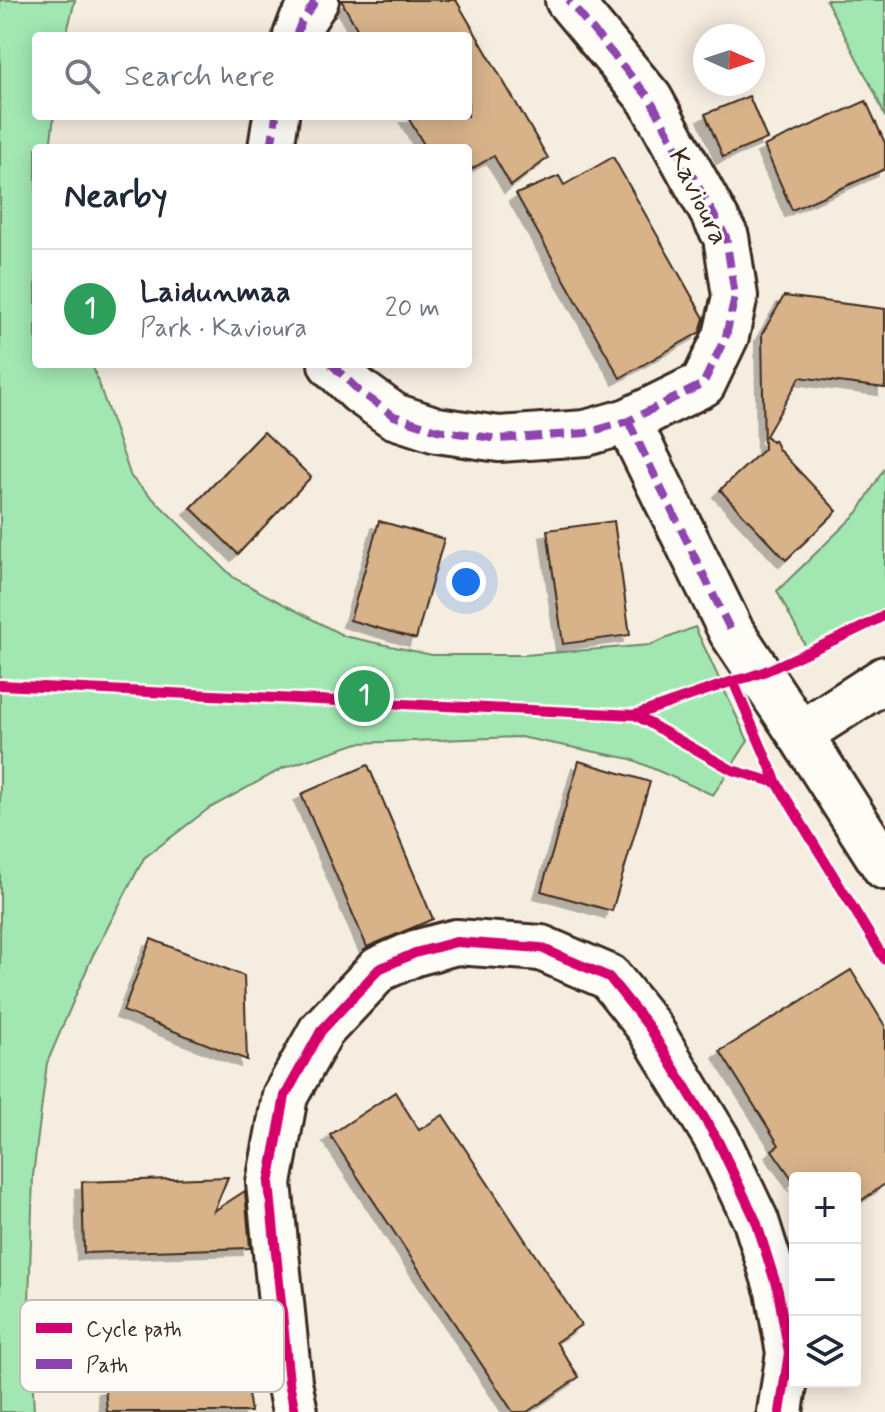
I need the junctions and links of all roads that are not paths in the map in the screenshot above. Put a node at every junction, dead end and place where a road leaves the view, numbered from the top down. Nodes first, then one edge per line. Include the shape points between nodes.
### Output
1 (316, 0) edge
2 (568, 0) edge
3 (298, 32) edge
4 (275, 120) edge
5 (272, 144) edge
6 (335, 368) edge
7 (628, 421) junction
8 (885, 679) edge
9 (800, 734) junction
10 (885, 867) edge
11 (281, 1300) edge
12 (284, 1332) edge
13 (295, 1412) edge
14 (780, 1412) edge

1 - 3 street
2 - 7 street, Kavioura via 650,99 729,251 735,296 726,336 703,384
4 - 5 street
6 - 7 street, Kavioura via 394,416 437,430 499,439 586,433
7 - 9 street via 731,631
8 - 9 street
9 - 10 street
11 - 14 street via 269,1183 285,1096 321,1031 379,969 415,953 456,942 541,948 609,977 649,1027 717,1139 756,1221 778,1291 789,1353
12 - 13 street

